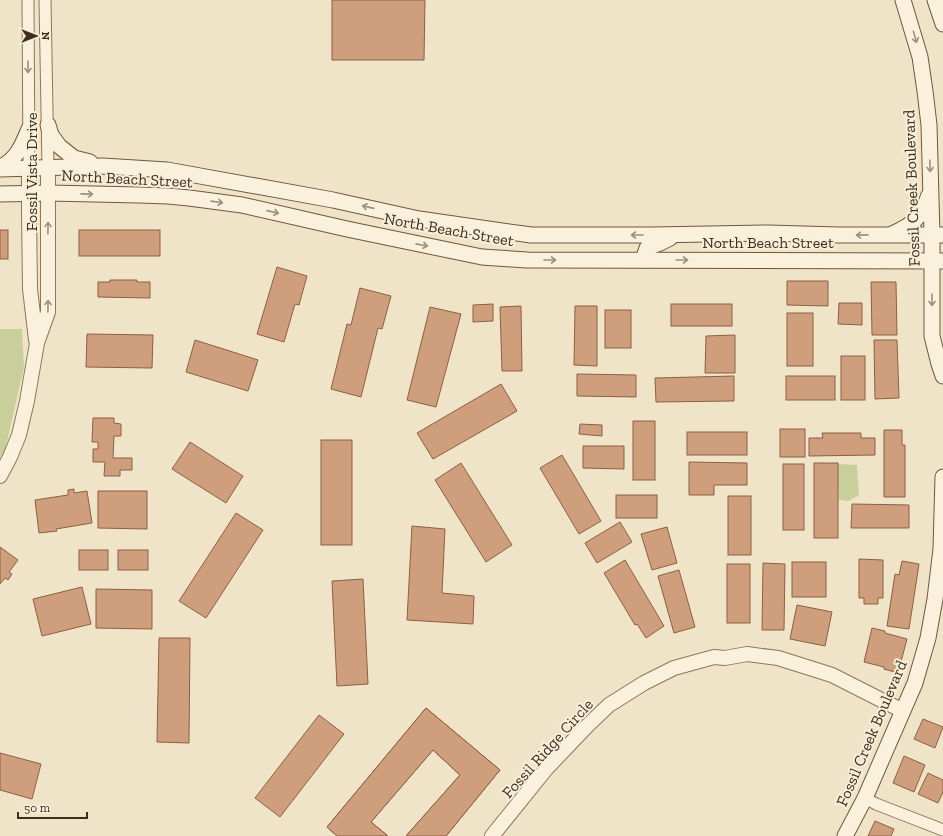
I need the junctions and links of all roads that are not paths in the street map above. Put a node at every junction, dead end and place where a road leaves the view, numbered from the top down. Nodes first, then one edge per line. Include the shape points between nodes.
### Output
1 (28, 0) edge
2 (45, 0) edge
3 (903, 0) edge
4 (936, 0) edge
5 (943, 24) edge
6 (48, 125) junction
7 (28, 129) junction
8 (103, 166) junction
9 (48, 167) junction
10 (0, 168) edge
11 (29, 168) junction
12 (240, 182) junction
13 (930, 192) junction
14 (48, 193) junction
15 (0, 194) edge
16 (28, 194) junction
17 (235, 204) junction
18 (676, 235) junction
19 (890, 235) junction
20 (937, 235) edge
21 (643, 260) junction
22 (937, 261) edge
23 (37, 343) junction
24 (943, 376) edge
25 (0, 476) edge
26 (943, 477) edge
27 (903, 711) junction
28 (864, 798) junction
29 (943, 830) edge
30 (492, 836) edge
31 (845, 836) edge

1 -> 7 street, Fossil Vista Drive
2 - 6 street, Fossil Vista Drive
3 -> 13 main road, Fossil Creek Boulevard via 920,57 925,91 929,125
4 - 5 main road
6 - 8 main road via 59,146 74,158
6 - 9 street, Fossil Vista Drive
7 - 10 main road via 22,146 8,164
7 - 11 street, Fossil Vista Drive
8 - 9 main road, North Beach Street
8 - 12 main road, North Beach Street via 167,170
9 - 11 main road, North Beach Street
9 - 14 street, Fossil Vista Drive
10 - 11 main road, North Beach Street
11 - 16 street, Fossil Vista Drive
12 - 17 main road
18 -> 12 main road, North Beach Street via 531,235 420,219
13 - 19 main road via 924,209 915,221
13 - 20 main road, Fossil Creek Boulevard
14 - 16 main road, North Beach Street
14 -> 17 main road, North Beach Street via 168,196
23 -> 14 street, Fossil Vista Drive via 48,312
15 - 16 main road, North Beach Street
16 - 23 street, Fossil Vista Drive via 30,289
17 -> 21 main road, North Beach Street via 482,257 527,260
19 -> 18 main road, North Beach Street
18 - 21 main road via 647,248
19 - 20 main road, North Beach Street
20 - 22 main road, Fossil Creek Boulevard
21 -> 22 main road, North Beach Street
22 -> 24 main road, Fossil Creek Boulevard via 932,336
23 - 25 street, Fossil Vista Drive via 18,435
26 - 27 main road, Fossil Creek Boulevard via 941,549 935,599 928,638 915,683
27 - 28 main road, Fossil Creek Boulevard
27 - 30 street, Fossil Ridge Circle via 832,675 778,658 747,654 714,657 674,668 609,705 546,769
28 - 29 street
28 - 31 main road, Fossil Creek Boulevard

